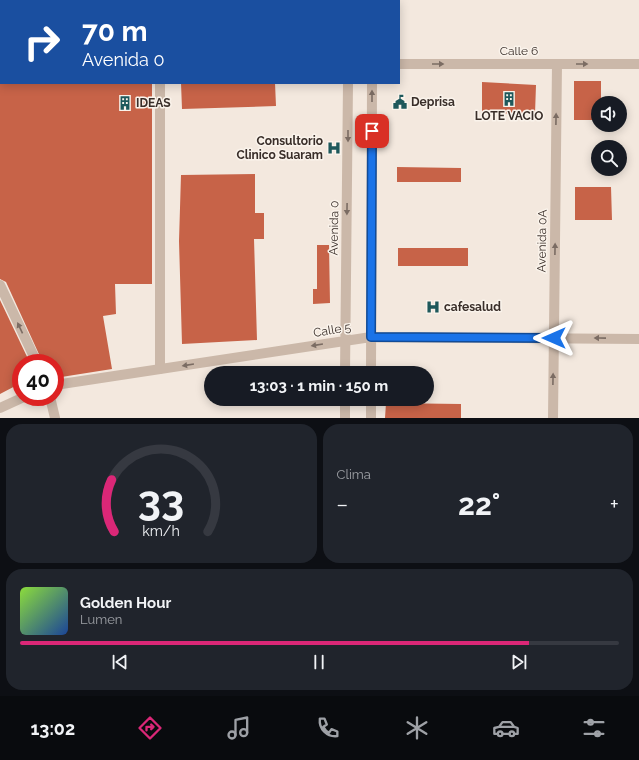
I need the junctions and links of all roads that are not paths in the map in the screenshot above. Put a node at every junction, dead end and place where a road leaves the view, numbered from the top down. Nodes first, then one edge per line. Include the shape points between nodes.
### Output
1 (400, 64) edge
2 (557, 64) junction
3 (639, 64) edge
4 (160, 84) edge
5 (348, 84) edge
6 (372, 84) edge
7 (0, 285) edge
8 (371, 337) junction
9 (554, 338) junction
10 (639, 339) edge
11 (345, 341) junction
12 (33, 354) edge
13 (345, 366) edge
14 (371, 366) edge
15 (160, 369) junction
16 (64, 383) edge
17 (12, 402) edge
18 (52, 406) edge
19 (345, 406) edge
20 (371, 406) edge
21 (0, 408) edge
22 (55, 418) edge
23 (345, 418) edge
24 (371, 418) edge
25 (553, 418) edge

1 -> 2 street, Calle 6
2 -> 3 street, Calle 6
9 -> 2 street, Avenida 0A
4 - 15 street
5 -> 11 street, Avenida 0
8 -> 6 street
12 -> 7 street
8 - 9 street, Calle 5
8 - 11 street, Calle 5
8 - 14 street
10 -> 9 street, Calle 5
25 -> 9 street, Avenida 0A
11 - 13 street, Avenida 0
11 -> 15 street, Calle 5
15 - 16 street, Calle 5
17 - 21 street
18 - 22 street
19 - 23 street
20 - 24 street

